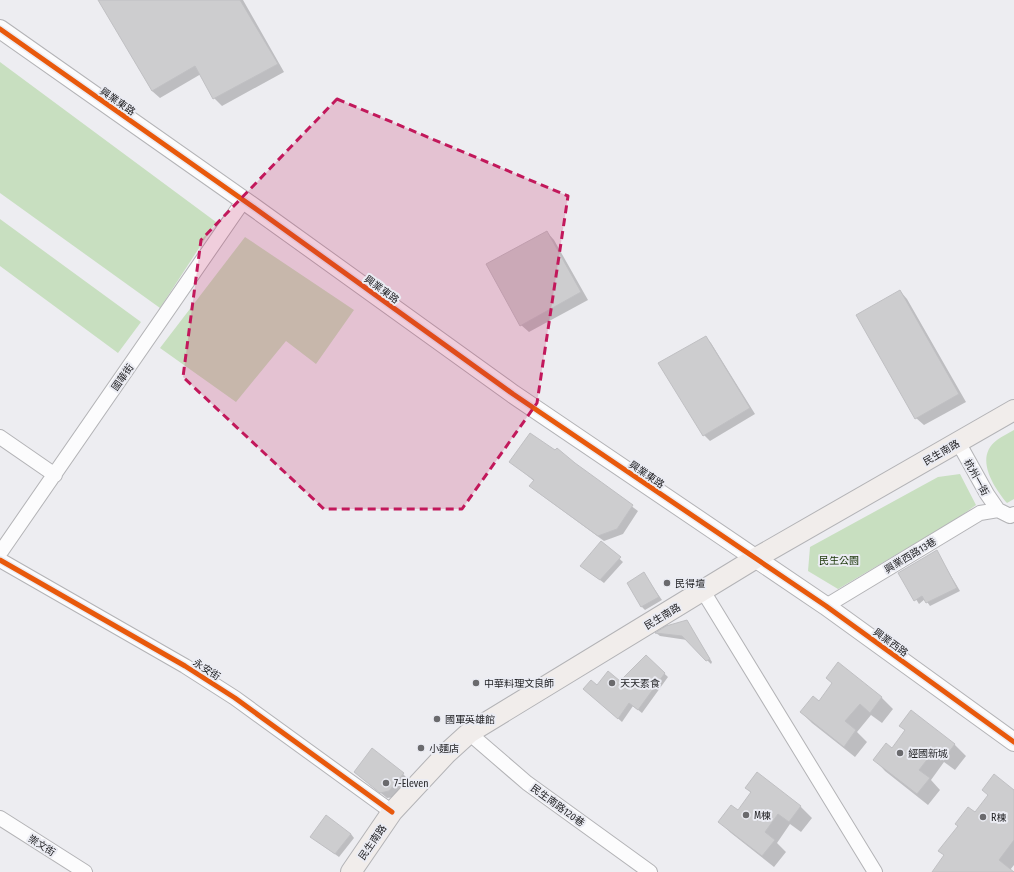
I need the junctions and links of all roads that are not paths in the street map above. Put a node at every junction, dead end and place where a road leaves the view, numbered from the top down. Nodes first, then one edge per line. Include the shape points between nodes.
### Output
1 (0, 30) edge
2 (244, 200) junction
3 (1014, 410) edge
4 (0, 437) edge
5 (958, 442) junction
6 (55, 476) junction
7 (998, 510) junction
8 (1014, 514) edge
9 (0, 553) edge
10 (756, 558) junction
11 (0, 560) edge
12 (702, 591) junction
13 (826, 606) junction
14 (469, 733) junction
15 (1014, 742) edge
16 (392, 812) junction
17 (0, 818) edge
18 (85, 872) edge
19 (351, 872) edge
20 (650, 872) edge
21 (875, 872) edge

1 - 2 street, 興業東路
2 - 6 street, 國華街
2 - 10 street, 興業東路 via 513,394
3 - 5 main road, 民生南路
4 - 6 street
5 - 7 street, 杭州一街
5 - 10 main road, 民生南路
6 - 9 street, 國華街
7 - 8 street via 1010,516
7 - 13 street, 興業西路13巷 via 980,513
10 - 12 main road, 民生南路
10 - 13 street, 興業西路
11 - 16 street, 永安街 via 185,666 235,698
12 - 14 main road, 民生南路
12 - 21 street
13 - 15 street, 興業西路
14 - 16 main road, 民生南路
14 - 20 street, 民生南路120巷 via 528,783
16 - 19 main road, 民生南路
17 - 18 street, 崇文街

